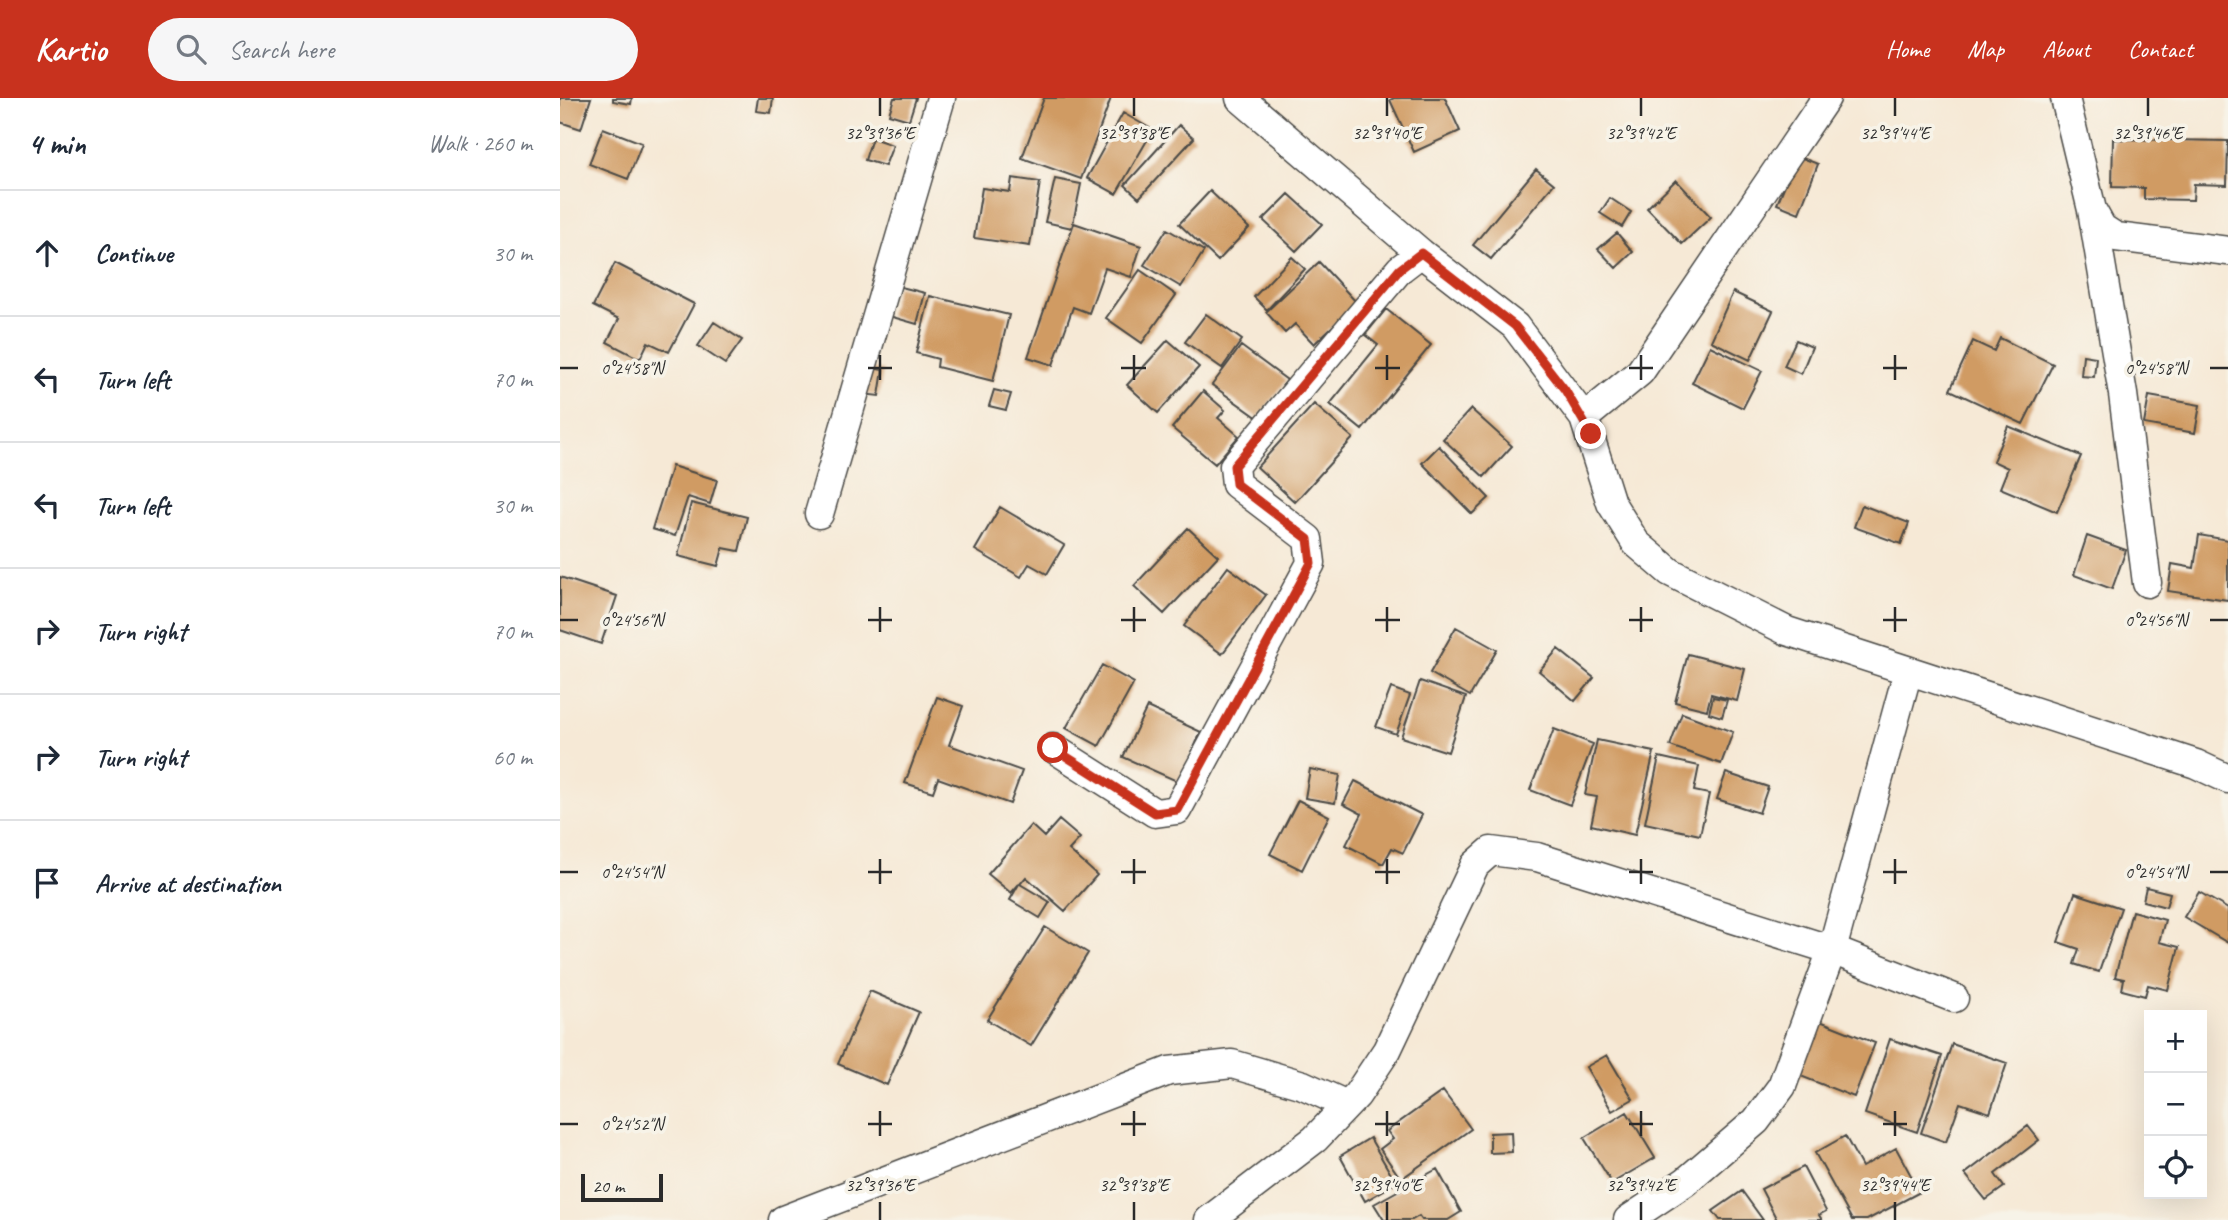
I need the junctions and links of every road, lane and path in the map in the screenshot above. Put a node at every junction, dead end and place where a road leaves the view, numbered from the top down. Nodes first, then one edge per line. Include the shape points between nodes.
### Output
1 (941, 98) edge
2 (1240, 98) edge
3 (1826, 98) edge
4 (2065, 98) edge
5 (2092, 210) junction
6 (2228, 251) edge
7 (1421, 253) junction
8 (1584, 418) junction
9 (819, 514) dead end
10 (2147, 583) dead end
11 (1908, 671) junction
12 (1053, 748) dead end
13 (2228, 779) edge
14 (1832, 950) junction
15 (1954, 998) dead end
16 (1347, 1105) junction
17 (1220, 1216) edge
18 (783, 1220) edge
19 (1628, 1220) edge

1 - 9 street
2 - 7 street
3 - 8 street via 1640,372
4 - 5 street
5 - 6 street via 2102,228 2116,237
5 - 10 street via 2123,394
7 - 8 street via 1515,326
7 - 12 street via 1400,269 1234,466 1236,484 1308,539 1311,563 1177,810 1155,813
8 - 11 street via 1611,503 1636,543 1670,572 1787,631
11 - 13 street via 2196,764
11 - 14 street
14 - 15 street
14 - 16 street via 1537,857 1491,851 1475,865 1387,1049
14 - 19 street via 1782,1086 1756,1121 1685,1182
16 - 17 street via 1315,1139
16 - 18 street via 1303,1085 1232,1064 1169,1071

